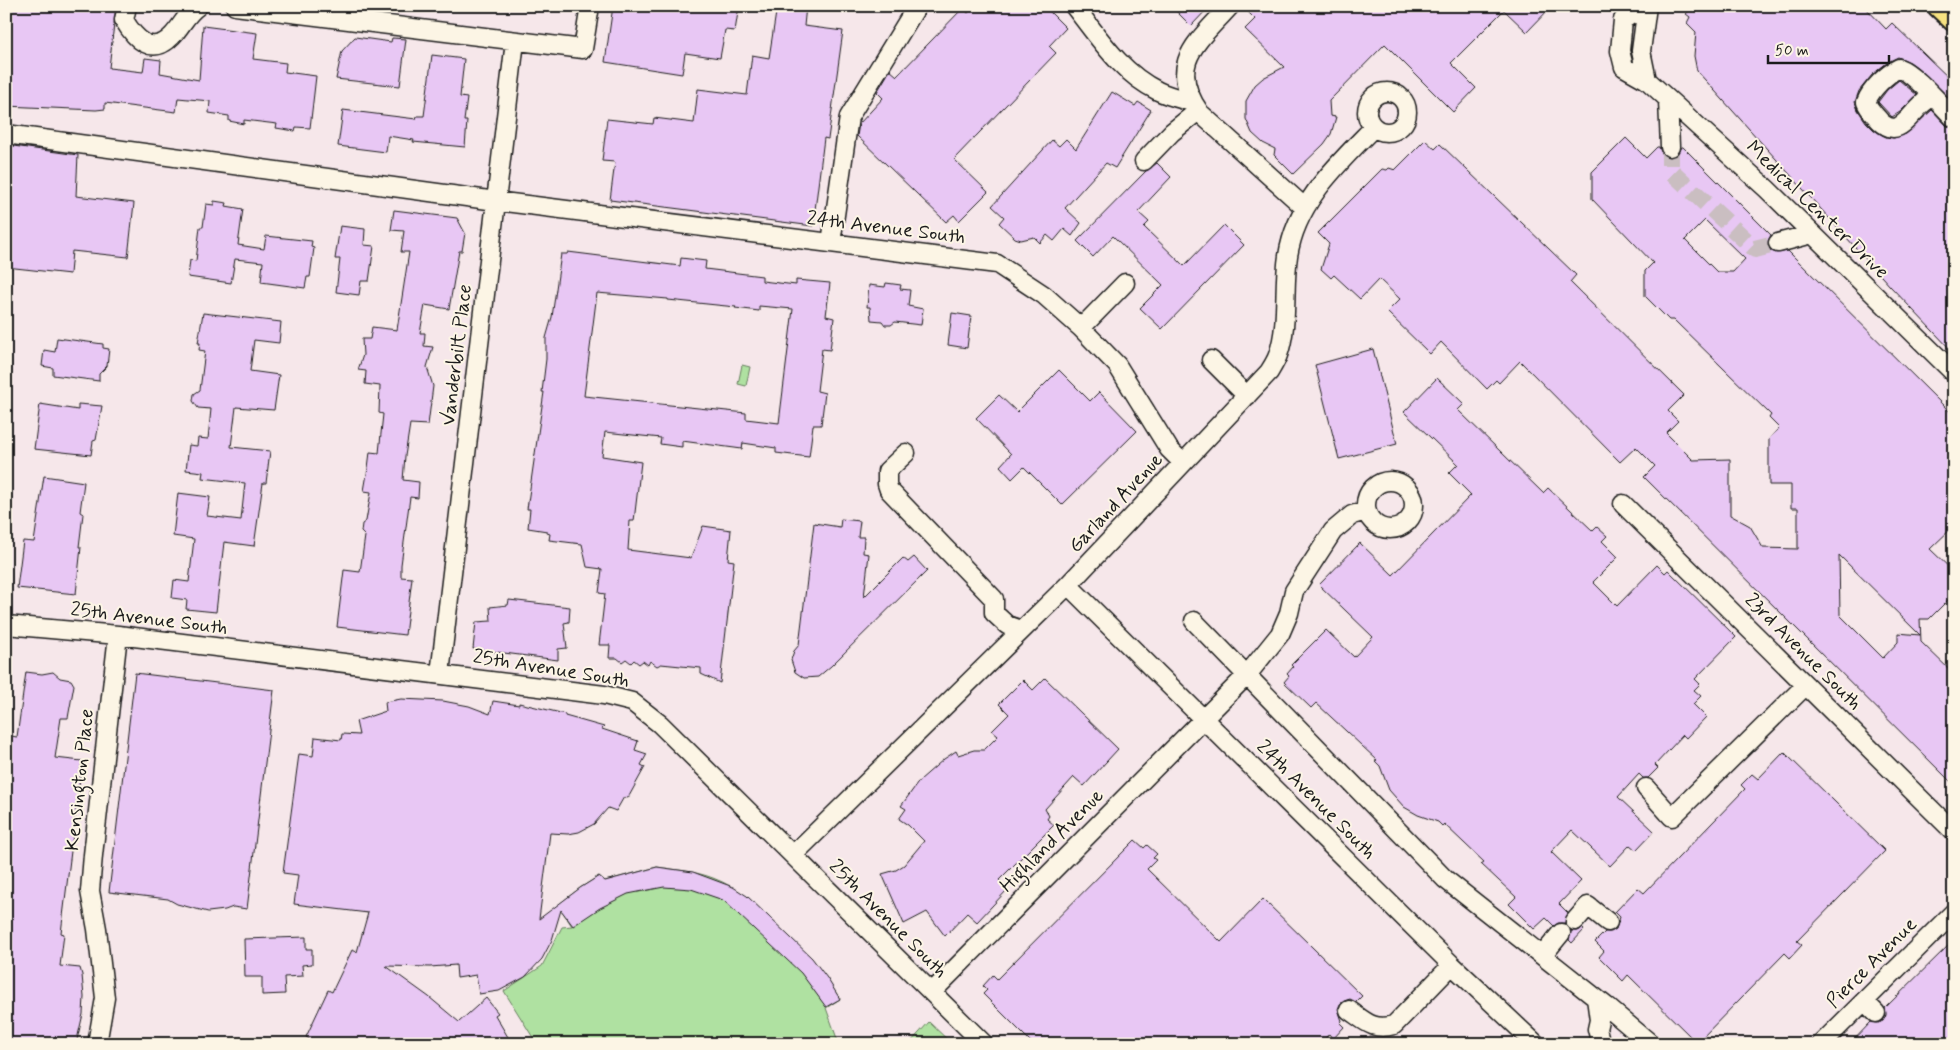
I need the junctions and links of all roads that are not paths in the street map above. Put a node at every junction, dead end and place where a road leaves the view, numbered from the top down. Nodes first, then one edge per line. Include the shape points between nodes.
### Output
1 (127, 6) edge
2 (198, 6) edge
3 (234, 6) edge
4 (590, 6) edge
5 (917, 6) edge
6 (1074, 6) edge
7 (1230, 6) edge
8 (1646, 6) edge
9 (1939, 6) edge
10 (1954, 20) edge
11 (515, 41) junction
12 (1934, 98) dead end
13 (1668, 100) junction
14 (1195, 106) junction
15 (1954, 118) edge
16 (1374, 127) dead end
17 (6, 134) edge
18 (1670, 147) tunnel mouth
19 (1144, 161) dead end
20 (496, 201) junction
21 (1304, 207) junction
22 (1812, 234) junction
23 (831, 243) junction
24 (1778, 243) tunnel mouth
25 (1125, 282) dead end
26 (1081, 328) junction
27 (1211, 360) dead end
28 (1954, 373) edge
29 (1247, 396) junction
30 (906, 452) dead end
31 (1183, 463) junction
32 (1623, 504) dead end
33 (1366, 511) dead end
34 (1068, 585) junction
35 (1194, 621) dead end
36 (6, 625) edge
37 (1021, 630) junction
38 (118, 635) junction
39 (440, 674) junction
40 (1247, 675) junction
41 (1806, 685) junction
42 (1204, 720) junction
43 (1646, 788) dead end
44 (1954, 832) edge
45 (793, 855) junction
46 (1954, 912) edge
47 (1575, 921) dead end
48 (1608, 922) dead end
49 (1561, 933) dead end
50 (1543, 956) junction
51 (1452, 965) junction
52 (932, 992) junction
53 (1596, 998) junction
54 (1349, 1010) dead end
55 (1599, 1020) junction
56 (97, 1044) edge
57 (984, 1044) edge
58 (1536, 1044) edge
59 (1601, 1044) edge
60 (1608, 1044) edge
61 (1651, 1044) edge
62 (1821, 1044) edge

1 - 2 street via 124,20 139,40 149,45 157,45 173,35 190,11
3 - 11 street
4 - 11 street via 583,49
5 - 23 street via 849,117
6 - 14 street via 1121,65 1159,92
7 - 14 street via 1194,46 1186,61 1184,75
8 - 13 street, Medical Center Drive via 1641,51 1646,80
9 - 10 main road
11 - 20 street, Vanderbilt Place
12 - 15 street
13 - 18 street
13 - 22 street, Medical Center Drive
14 - 19 street
14 - 21 street
16 - 21 street, Garland Avenue via 1335,167
17 - 20 street, 24th Avenue South
20 - 23 street, 24th Avenue South
20 - 39 street, Vanderbilt Place
21 - 29 street, Garland Avenue via 1288,254 1278,355 1269,372
22 - 24 street
22 - 28 street, Medical Center Drive
23 - 26 street, 24th Avenue South via 997,264 1044,295
25 - 26 street
26 - 31 street, 24th Avenue South via 1117,365 1168,449
27 - 29 street
29 - 31 street, Garland Avenue
30 - 37 street via 888,471 889,490 994,599 994,612 1007,625
31 - 34 street, Garland Avenue
32 - 41 street, 23rd Avenue South
33 - 40 street, Highland Avenue via 1352,515 1333,531 1294,591 1280,634
34 - 37 street, Garland Avenue
34 - 42 street, 24th Avenue South
35 - 40 street
36 - 38 street, 25th Avenue South
37 - 45 street, Garland Avenue
38 - 39 street, 25th Avenue South
38 - 56 street, Kensington Place via 90,891 105,998
39 - 45 street, 25th Avenue South via 604,695 632,702 660,724
40 - 42 street, Highland Avenue
40 - 50 street via 1445,879
41 - 43 street via 1672,817
41 - 44 street, 23rd Avenue South
42 - 51 street, 24th Avenue South
42 - 52 street, Highland Avenue
45 - 52 street, 25th Avenue South
46 - 62 street, Pierce Avenue via 1870,1007
47 - 48 street via 1588,906
49 - 50 street
50 - 53 street
51 - 54 street via 1394,1025 1377,1028
51 - 58 street, 24th Avenue South
52 - 57 street, 25th Avenue South
53 - 55 street
53 - 61 street
55 - 59 street via 1597,1029
55 - 60 street via 1606,1029

